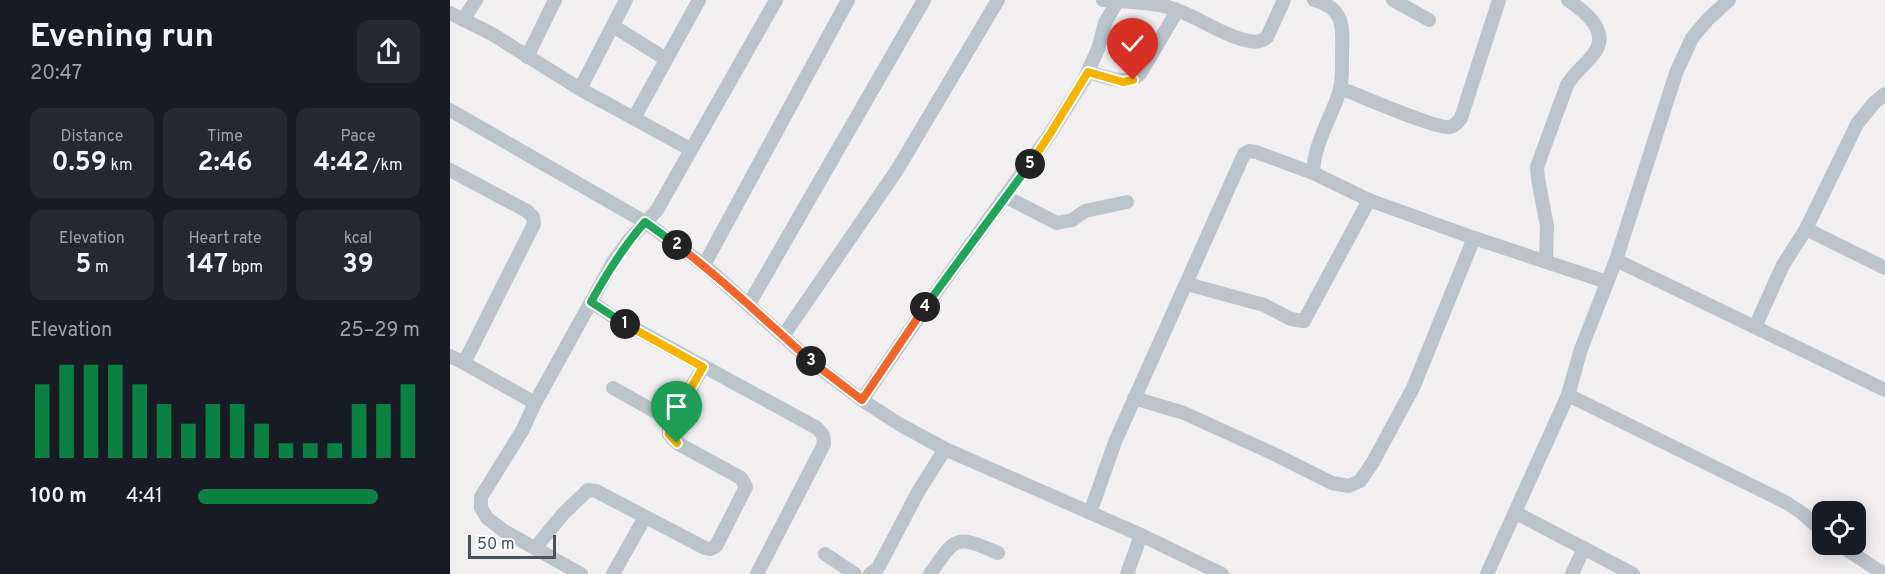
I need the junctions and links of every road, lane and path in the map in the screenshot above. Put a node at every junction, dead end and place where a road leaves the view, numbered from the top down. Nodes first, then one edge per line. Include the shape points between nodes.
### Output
1 (476, 0) edge
2 (555, 0) edge
3 (626, 0) edge
4 (699, 0) edge
5 (776, 0) edge
6 (848, 0) edge
7 (924, 0) edge
8 (998, 0) edge
9 (1112, 0) edge
10 (1287, 0) edge
11 (1314, 0) edge
12 (1393, 0) edge
13 (1499, 0) edge
14 (1568, 0) edge
15 (1729, 0) edge
16 (1177, 10) junction
17 (456, 17) edge
18 (1429, 20) dead end
19 (613, 26) junction
20 (527, 57) junction
21 (666, 59) junction
22 (1088, 72) junction
23 (1340, 88) junction
24 (580, 89) junction
25 (1885, 94) edge
26 (450, 110) edge
27 (634, 118) junction
28 (690, 149) junction
29 (450, 170) edge
30 (1313, 173) junction
31 (1006, 197) junction
32 (1369, 200) junction
33 (1127, 202) dead end
34 (645, 222) junction
35 (1806, 229) junction
36 (1474, 238) junction
37 (1616, 260) junction
38 (1546, 261) junction
39 (704, 265) junction
40 (1885, 268) edge
41 (1607, 282) junction
42 (1187, 284) junction
43 (591, 302) junction
44 (749, 304) junction
45 (1755, 327) junction
46 (783, 336) junction
47 (450, 356) edge
48 (464, 363) junction
49 (703, 367) junction
50 (613, 387) dead end
51 (1885, 390) edge
52 (1568, 395) junction
53 (1134, 398) junction
54 (862, 400) junction
55 (535, 403) junction
56 (672, 421) junction
57 (945, 449) junction
58 (1090, 513) junction
59 (1516, 513) junction
60 (645, 517) junction
61 (1812, 522) edge
62 (1141, 535) junction
63 (536, 547) junction
64 (1584, 548) junction
65 (998, 553) dead end
66 (825, 554) dead end
67 (1855, 555) edge
68 (581, 574) edge
69 (613, 574) edge
70 (758, 574) edge
71 (855, 574) edge
72 (870, 574) edge
73 (930, 574) edge
74 (1127, 574) edge
75 (1222, 574) edge
76 (1487, 574) edge
77 (1572, 574) edge
78 (1633, 574) edge
79 (1884, 574) edge

1 - 17 street
2 - 20 street
3 - 19 street
4 - 21 street
5 - 28 street
6 - 39 street
7 - 44 street
8 - 46 street via 897,170
9 - 16 street
9 - 22 street
10 - 16 street via 1267,37 1252,42 1229,36
11 - 23 street via 1333,8 1342,27
12 - 18 street
13 - 23 street via 1461,118 1453,126 1431,124
14 - 38 street via 1584,11 1597,27 1601,40 1595,54 1567,85 1537,167 1547,226
15 - 37 street via 1692,38 1676,73
16 - 22 street via 1133,80 1123,82
17 - 20 street
19 - 21 street
19 - 24 street
20 - 24 street
21 - 27 street
22 - 31 street
23 - 30 street via 1313,159
24 - 27 street
25 - 35 street via 1857,124
26 - 34 street
27 - 28 street
28 - 34 street via 657,210
29 - 48 street via 527,211 534,224
30 - 32 street
30 - 42 street via 1256,152 1244,154
31 - 33 street via 1057,223 1072,220 1085,211
31 - 54 street
32 - 36 street
32 - 42 street via 1304,321 1264,305
34 - 39 street
34 - 43 street via 613,262
35 - 40 street
35 - 45 street via 1783,265
36 - 38 street
36 - 53 street via 1413,388 1360,481 1349,486 1332,483 1184,413
37 - 41 street
37 - 45 street
38 - 41 street
39 - 44 street
41 - 52 street
42 - 53 street
43 - 49 street
43 - 55 street
44 - 46 street
45 - 51 street
46 - 54 street
47 - 48 street
48 - 55 street
49 - 56 street
49 - 70 street via 817,428 823,435 824,444
50 - 56 street
52 - 59 street
52 - 61 street via 1787,503
53 - 58 street
54 - 57 street
55 - 63 street via 481,497 481,508 504,531
56 - 60 street via 669,434 677,443 741,478 746,487 716,546 710,549
57 - 58 street
57 - 72 street via 878,568
58 - 62 street
59 - 64 street
59 - 76 street
60 - 63 street via 588,490
60 - 69 street
62 - 74 street
62 - 75 street
63 - 68 street
64 - 77 street
64 - 78 street
65 - 73 street via 970,541 955,542
66 - 71 street
67 - 79 street

